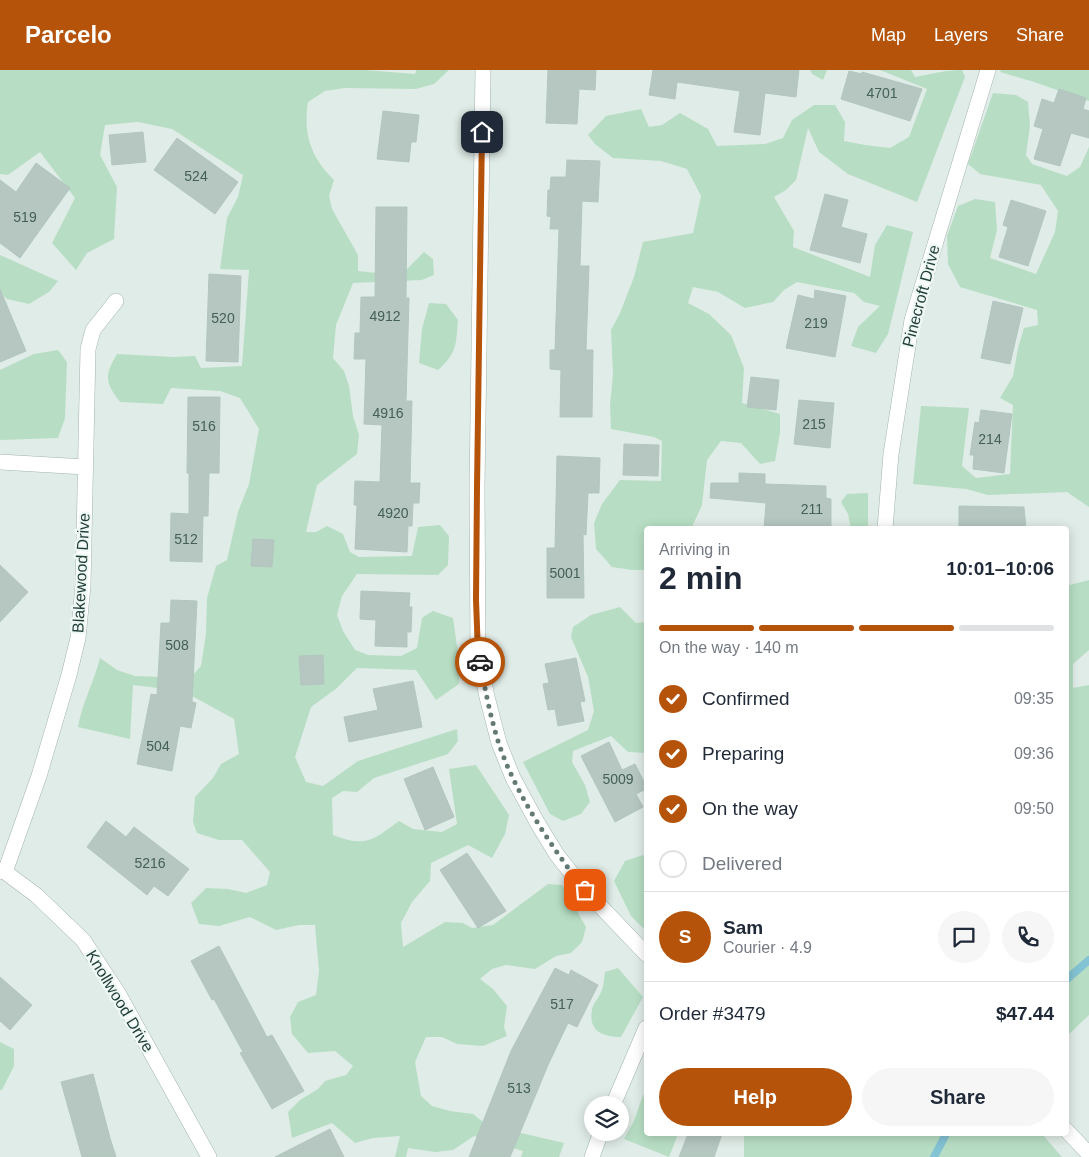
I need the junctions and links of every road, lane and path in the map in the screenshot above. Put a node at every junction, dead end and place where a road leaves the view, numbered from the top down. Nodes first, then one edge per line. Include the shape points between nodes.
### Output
1 (483, 70) edge
2 (988, 70) edge
3 (116, 301) dead end
4 (0, 462) edge
5 (85, 467) junction
6 (885, 526) edge
7 (2, 872) edge
8 (644, 952) edge
9 (644, 1033) edge
10 (616, 1096) edge
11 (1069, 1133) edge
12 (598, 1141) edge
13 (1089, 1154) edge
14 (209, 1157) edge
15 (592, 1157) edge

1 - 8 street via 478,653 498,742 534,816 557,855 585,890
2 - 6 street, Pinecroft Drive via 912,320 891,454
3 - 5 street, Blakewood Drive via 93,330 88,349
4 - 5 street
5 - 7 street, Blakewood Drive via 82,606 78,638 39,776
7 - 14 street, Knollwood Drive via 36,895 83,940 118,993
9 - 10 street
11 - 13 street
12 - 15 street

